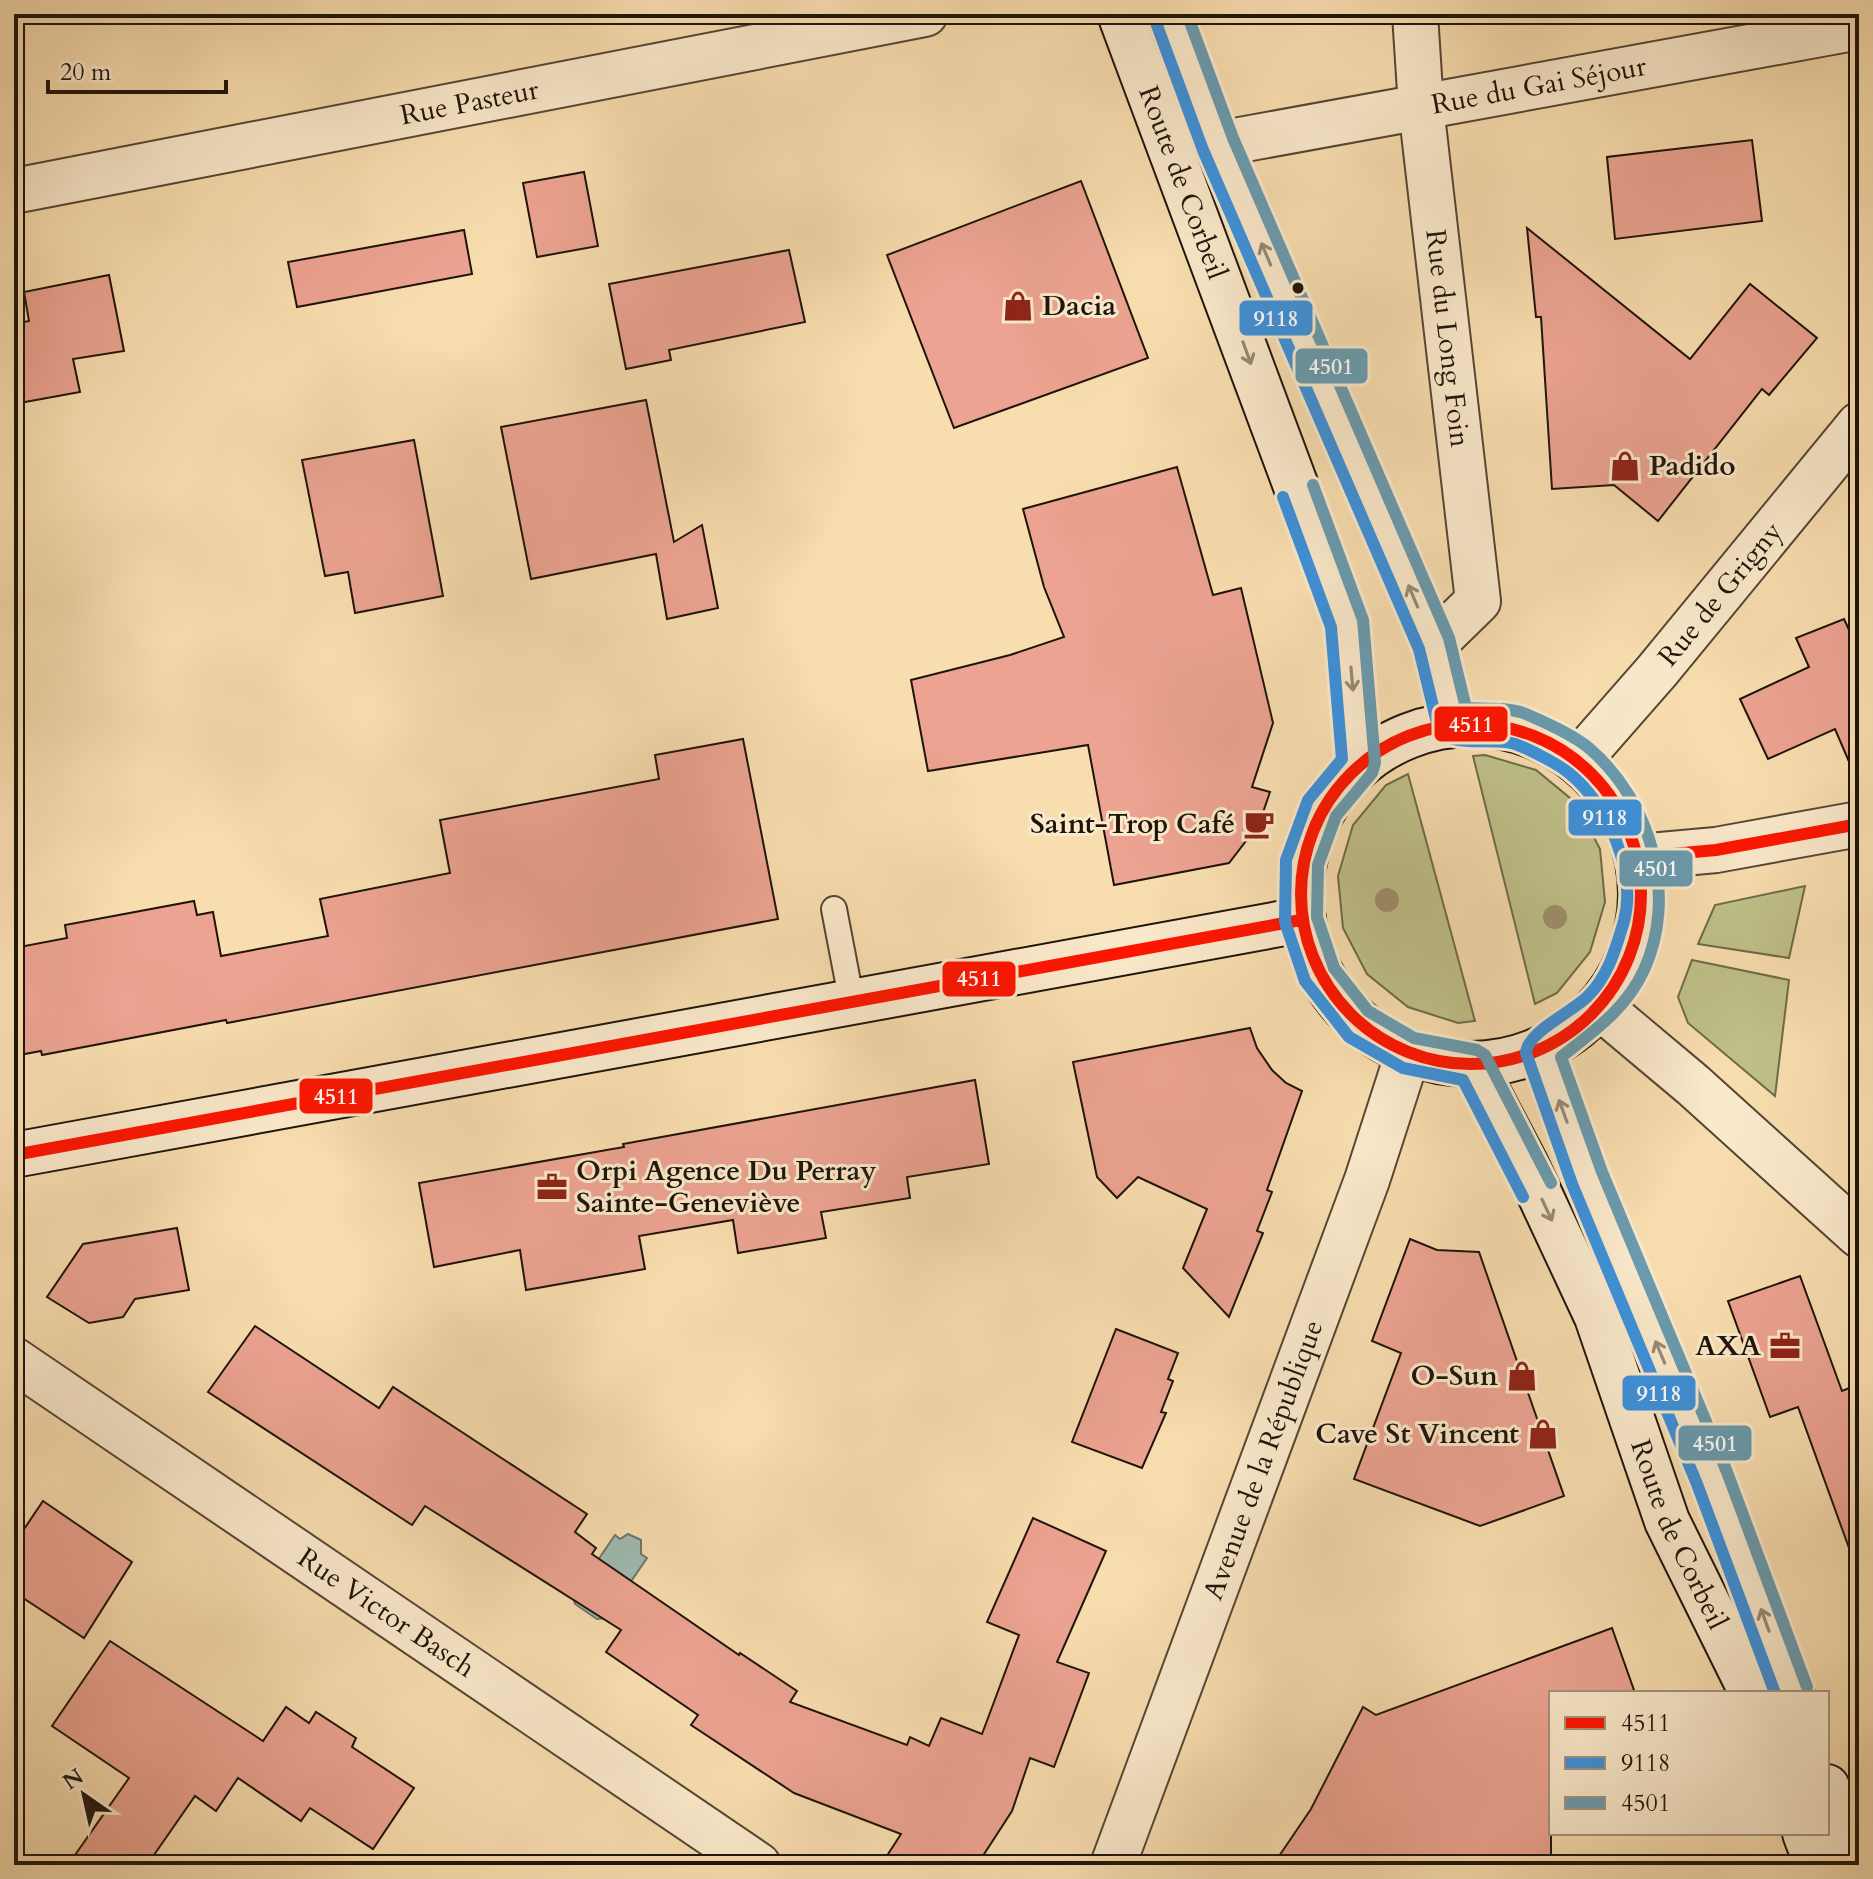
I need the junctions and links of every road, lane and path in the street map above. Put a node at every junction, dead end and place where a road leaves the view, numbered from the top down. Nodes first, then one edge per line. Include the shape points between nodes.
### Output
1 (925, 14) edge
2 (1120, 14) edge
3 (1170, 14) edge
4 (1415, 14) edge
5 (1859, 27) edge
6 (1421, 107) junction
7 (1218, 144) junction
8 (14, 191) edge
9 (1859, 425) edge
10 (1434, 644) junction
11 (1453, 723) junction
12 (1579, 760) junction
13 (1359, 764) junction
14 (1859, 824) edge
15 (1639, 857) junction
16 (834, 909) dead end
17 (1301, 920) junction
18 (852, 1003) junction
19 (1600, 1007) junction
20 (1542, 1051) junction
21 (1408, 1053) junction
22 (1474, 1066) junction
23 (14, 1155) edge
24 (1859, 1235) edge
25 (14, 1360) edge
26 (1751, 1691) edge
27 (1791, 1691) edge
28 (1829, 1792) edge
29 (1806, 1835) edge
30 (758, 1865) edge
31 (1113, 1865) edge
32 (1817, 1865) edge
33 (1856, 1865) edge

1 - 8 street, Rue Pasteur
2 -> 13 street, Route de Corbeil via 1347,623
3 - 7 street, Route de Corbeil
4 - 6 street, Rue du Long Foin
5 - 6 street, Rue du Gai Séjour
6 - 7 street, Rue du Gai Séjour
6 - 10 street, Rue du Long Foin via 1478,601
10 -> 7 street, Route de Corbeil
9 - 12 street, Rue de Grigny
10 - 11 street, Route de Corbeil
11 - 12 street via 1519,728
11 - 13 street via 1402,736
12 - 15 street via 1617,803
13 - 17 street via 1317,821 1302,862
14 - 15 street via 1716,850
15 - 19 street via 1643,910 1629,963
16 - 18 lane
17 - 18 street
17 - 21 street via 1320,976 1357,1023
18 - 23 street
19 - 20 street
19 - 24 street
20 - 22 street
27 -> 20 street, Route de Corbeil via 1712,1478 1587,1178
21 - 22 street
21 - 31 street, Avenue de la République via 1361,1195
22 -> 26 street, Route de Corbeil via 1597,1317 1667,1521
25 - 30 street, Rue Victor Basch
28 - 33 street
29 - 32 street

